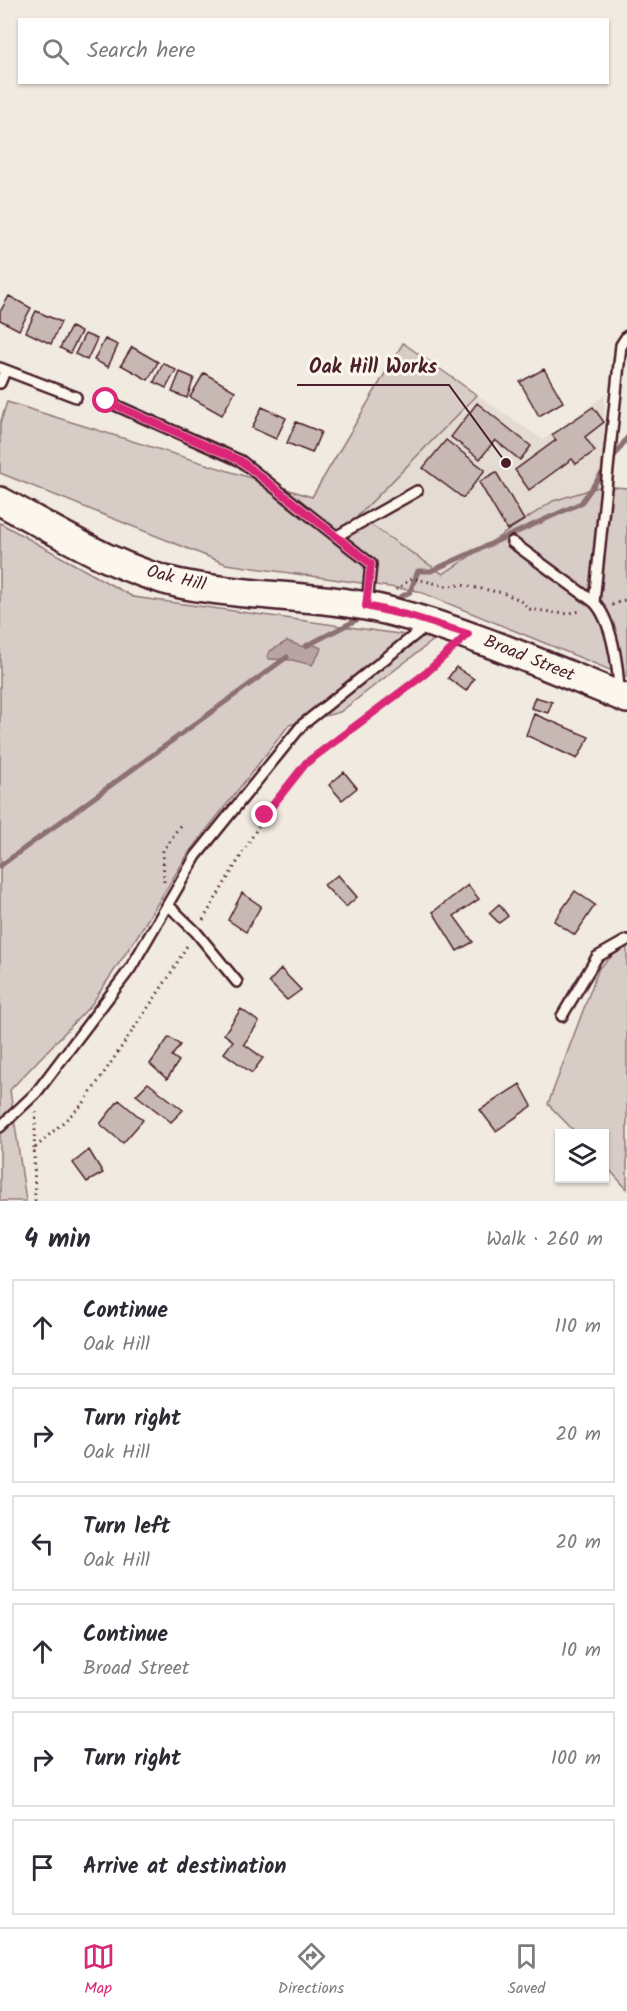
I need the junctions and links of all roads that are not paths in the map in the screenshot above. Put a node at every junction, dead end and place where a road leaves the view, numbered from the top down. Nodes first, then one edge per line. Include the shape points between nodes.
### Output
1 (627, 336) edge
2 (3, 370) edge
3 (0, 383) edge
4 (76, 398) dead end
5 (106, 401) dead end
6 (417, 491) dead end
7 (0, 501) edge
8 (337, 536) junction
9 (512, 542) dead end
10 (597, 605) junction
11 (374, 608) junction
12 (431, 622) junction
13 (623, 698) edge
14 (168, 904) junction
15 (627, 940) edge
16 (237, 982) dead end
17 (562, 1016) dead end
18 (0, 1127) edge

1 - 10 lane via 621,345
2 - 3 lane
2 - 4 lane
5 - 8 lane via 241,461
6 - 8 lane
7 - 11 street, Oak Hill via 83,546 158,578
8 - 11 lane via 371,564
9 - 10 lane
10 - 13 lane via 614,649
11 - 12 street, Oak Hill
12 - 13 street, Broad Street
12 - 14 lane via 302,725 196,856
14 - 16 lane
14 - 18 lane via 130,969 36,1093
15 - 17 lane via 597,957

